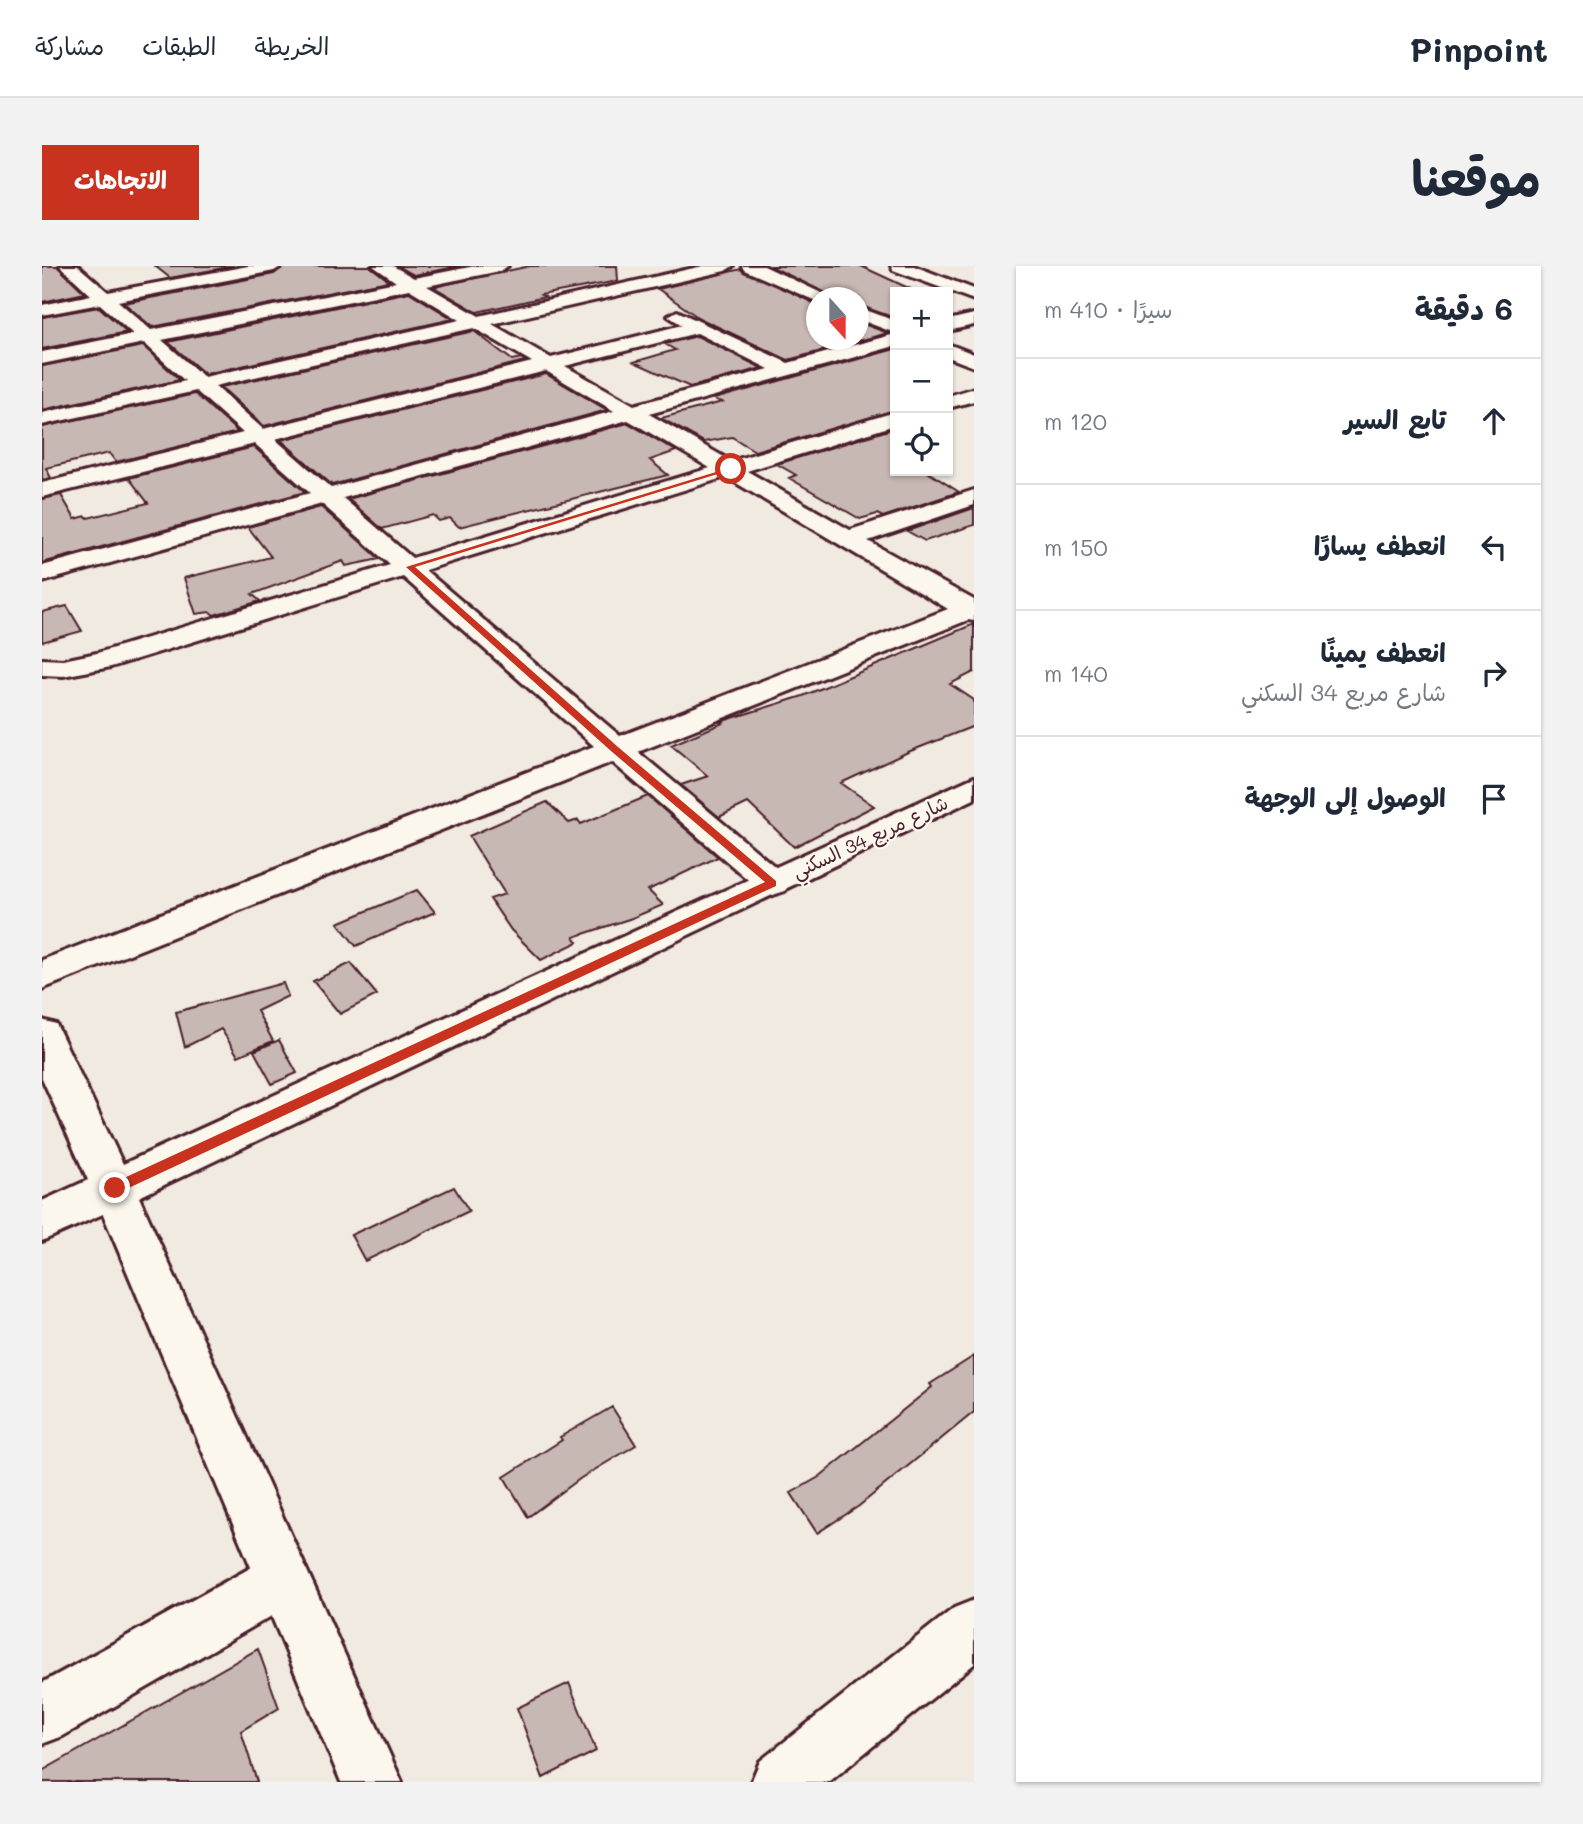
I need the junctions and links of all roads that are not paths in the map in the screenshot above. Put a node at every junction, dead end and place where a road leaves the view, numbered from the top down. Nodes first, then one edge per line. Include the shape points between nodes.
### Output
1 (58, 266) edge
2 (274, 266) edge
3 (381, 266) edge
4 (500, 266) edge
5 (725, 266) edge
6 (750, 266) edge
7 (899, 266) edge
8 (974, 282) edge
9 (414, 284) junction
10 (954, 287) junction
11 (622, 290) junction
12 (806, 290) edge
13 (974, 295) edge
14 (104, 298) junction
15 (643, 300) dead end
16 (42, 310) edge
17 (666, 311) dead end
18 (869, 316) edge
19 (974, 319) edge
20 (476, 321) junction
21 (953, 325) edge
22 (890, 326) edge
23 (698, 327) junction
24 (149, 337) junction
25 (890, 341) edge
26 (953, 352) edge
27 (42, 358) edge
28 (974, 361) edge
29 (550, 365) junction
30 (785, 369) junction
31 (197, 384) junction
32 (974, 394) edge
33 (953, 400) edge
34 (633, 413) junction
35 (42, 419) edge
36 (890, 420) edge
37 (257, 437) junction
38 (731, 469) junction
39 (42, 490) edge
40 (325, 496) junction
41 (974, 497) edge
42 (849, 540) junction
43 (410, 567) junction
44 (42, 574) edge
45 (972, 611) edge
46 (42, 667) edge
47 (614, 749) junction
48 (974, 787) edge
49 (773, 883) junction
50 (42, 975) edge
51 (42, 1035) edge
52 (115, 1188) junction
53 (42, 1222) edge
54 (282, 1580) junction
55 (974, 1628) edge
56 (42, 1715) edge
57 (372, 1782) edge
58 (781, 1782) edge

1 - 14 street
2 - 14 street
3 - 9 street
4 - 9 street
5 - 11 street
6 - 12 street
7 - 10 street
8 - 10 street
9 - 20 street
9 - 24 street
10 - 13 street
11 - 15 street
11 - 20 street
14 - 16 street
14 - 24 street
17 - 23 street
18 - 22 street
19 - 21 street
20 - 29 street
20 - 31 street
23 - 29 street
23 - 30 street
24 - 27 street
24 - 31 street
25 - 30 street
26 - 28 street
29 - 34 street
29 - 37 street
30 - 34 street
31 - 35 street
31 - 37 street
32 - 33 street
34 - 38 street
34 - 40 street
36 - 38 street
37 - 39 street
37 - 40 street
38 - 42 street
38 - 43 street
40 - 43 street
40 - 44 street
41 - 42 street
42 - 45 street
43 - 46 street via 101,661
43 - 47 street
45 - 47 street
47 - 49 street
47 - 50 street
48 - 49 street, شارع مربع 34 السكني
49 - 52 street, شارع مربع 34 السكني
51 - 52 street
52 - 53 street, شارع مربع 34 السكني
52 - 54 street
54 - 56 street
54 - 57 street
55 - 58 street

